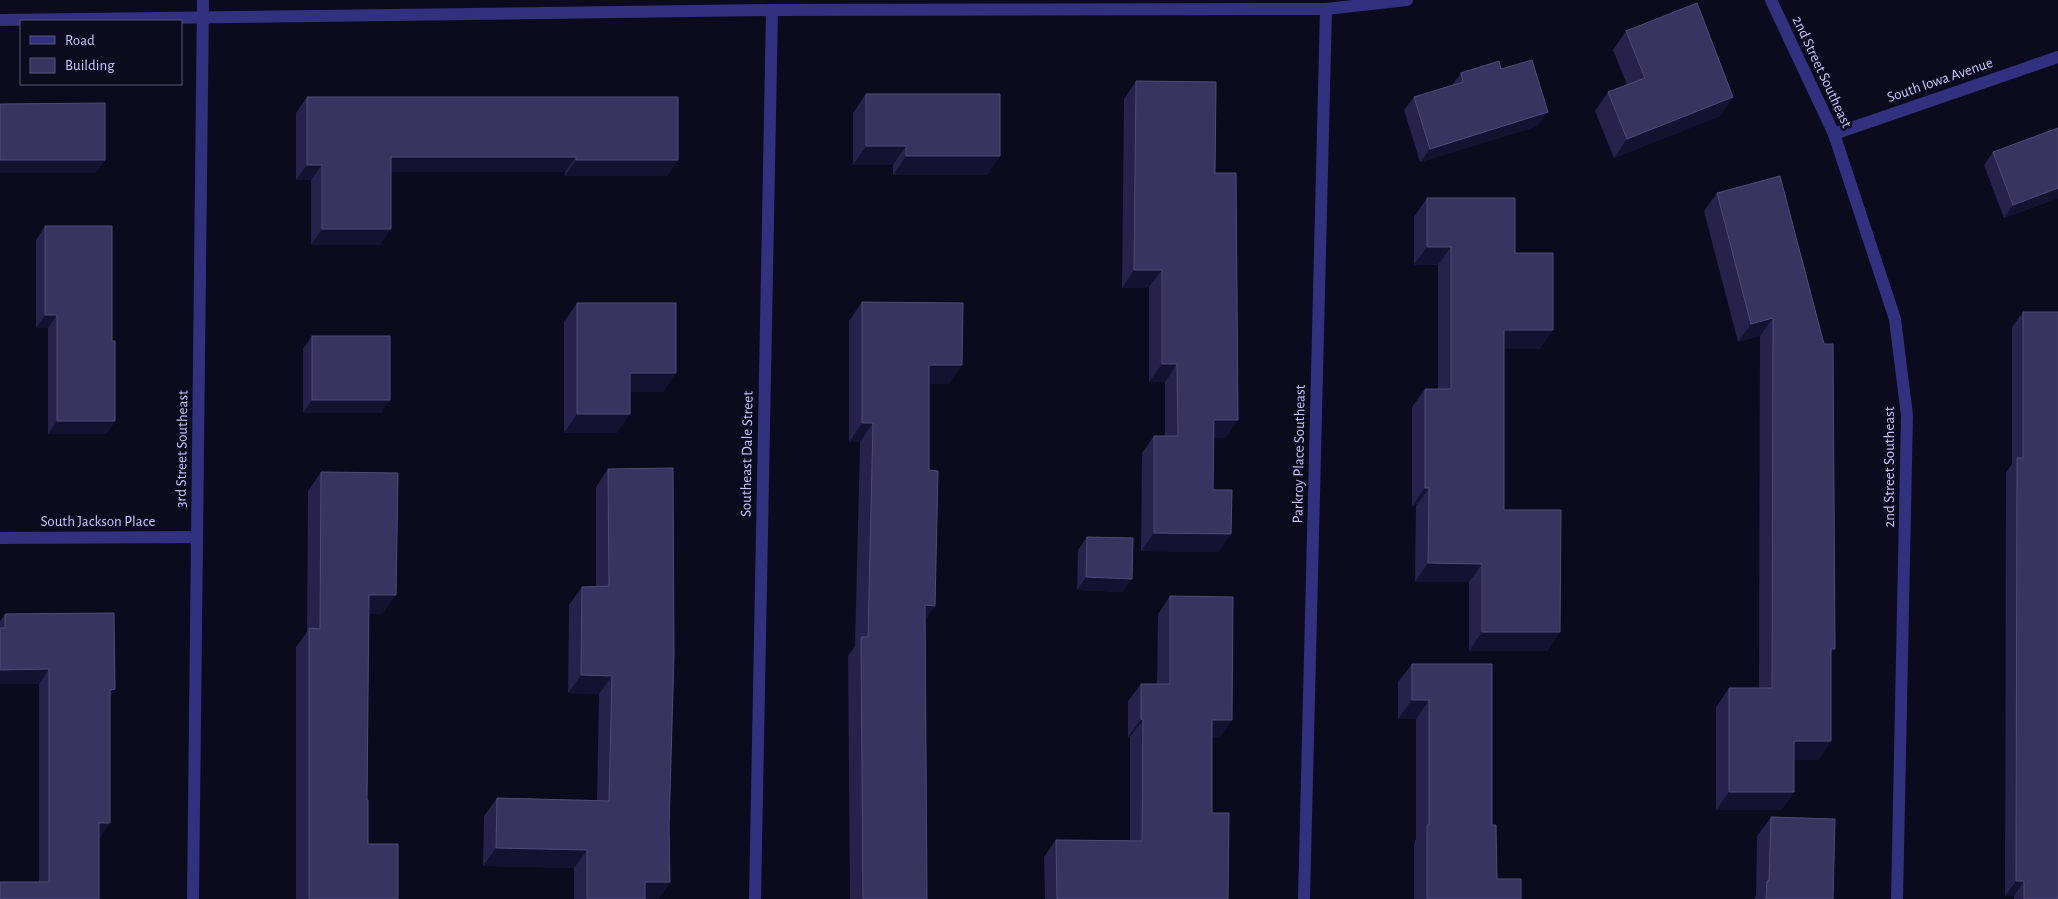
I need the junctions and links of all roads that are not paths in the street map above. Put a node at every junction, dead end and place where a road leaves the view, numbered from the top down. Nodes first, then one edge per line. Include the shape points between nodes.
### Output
1 (203, 0) edge
2 (1408, 0) edge
3 (1771, 0) edge
4 (1326, 9) junction
5 (772, 10) junction
6 (203, 17) junction
7 (0, 20) edge
8 (2058, 57) edge
9 (1834, 134) junction
10 (197, 536) junction
11 (0, 538) edge
12 (193, 899) edge
13 (755, 899) edge
14 (1304, 899) edge
15 (1897, 899) edge

1 - 6 street, 3rd Street Southeast
2 - 4 street
3 - 9 street, 2nd Street Southeast
4 - 5 street
4 - 14 street, Parkroy Place Southeast
5 - 6 street
5 - 13 street, Southeast Dale Street
6 - 7 street
6 - 10 street, 3rd Street Southeast
8 - 9 street, South Iowa Avenue
9 - 15 street, 2nd Street Southeast via 1895,319 1907,415
10 - 11 street, South Jackson Place
10 - 12 street, 3rd Street Southeast

